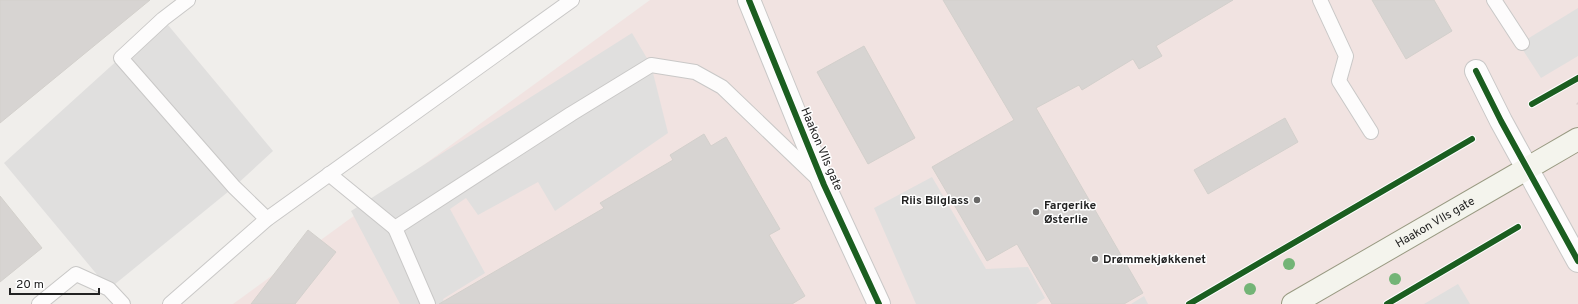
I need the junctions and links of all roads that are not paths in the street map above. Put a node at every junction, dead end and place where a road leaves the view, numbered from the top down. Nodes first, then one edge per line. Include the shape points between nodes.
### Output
1 (188, 0) edge
2 (572, 0) edge
3 (749, 0) edge
4 (1320, 0) edge
5 (1494, 0) edge
6 (1522, 43) dead end
7 (1476, 71) dead end
8 (1371, 132) dead end
9 (1578, 139) edge
10 (1527, 169) junction
11 (330, 174) junction
12 (824, 184) junction
13 (267, 219) junction
14 (395, 228) junction
15 (1578, 261) edge
16 (39, 304) edge
17 (123, 304) edge
18 (170, 304) edge
19 (428, 304) edge
20 (879, 304) edge
21 (1293, 304) edge

1 - 13 lane via 121,58 234,187
2 - 11 lane
3 - 12 street, Haakon VIIs gate
4 - 8 lane via 1346,56 1339,81
5 - 6 lane
7 - 10 street
9 - 10 main road, Haakon VIIs gate
10 - 15 street
10 - 21 main road, Haakon VIIs gate
11 - 13 lane
11 - 14 lane
12 - 14 lane via 722,87 695,72 651,65
12 - 20 street, Haakon VIIs gate
13 - 18 lane
14 - 19 lane
16 - 17 lane via 76,274 109,289

